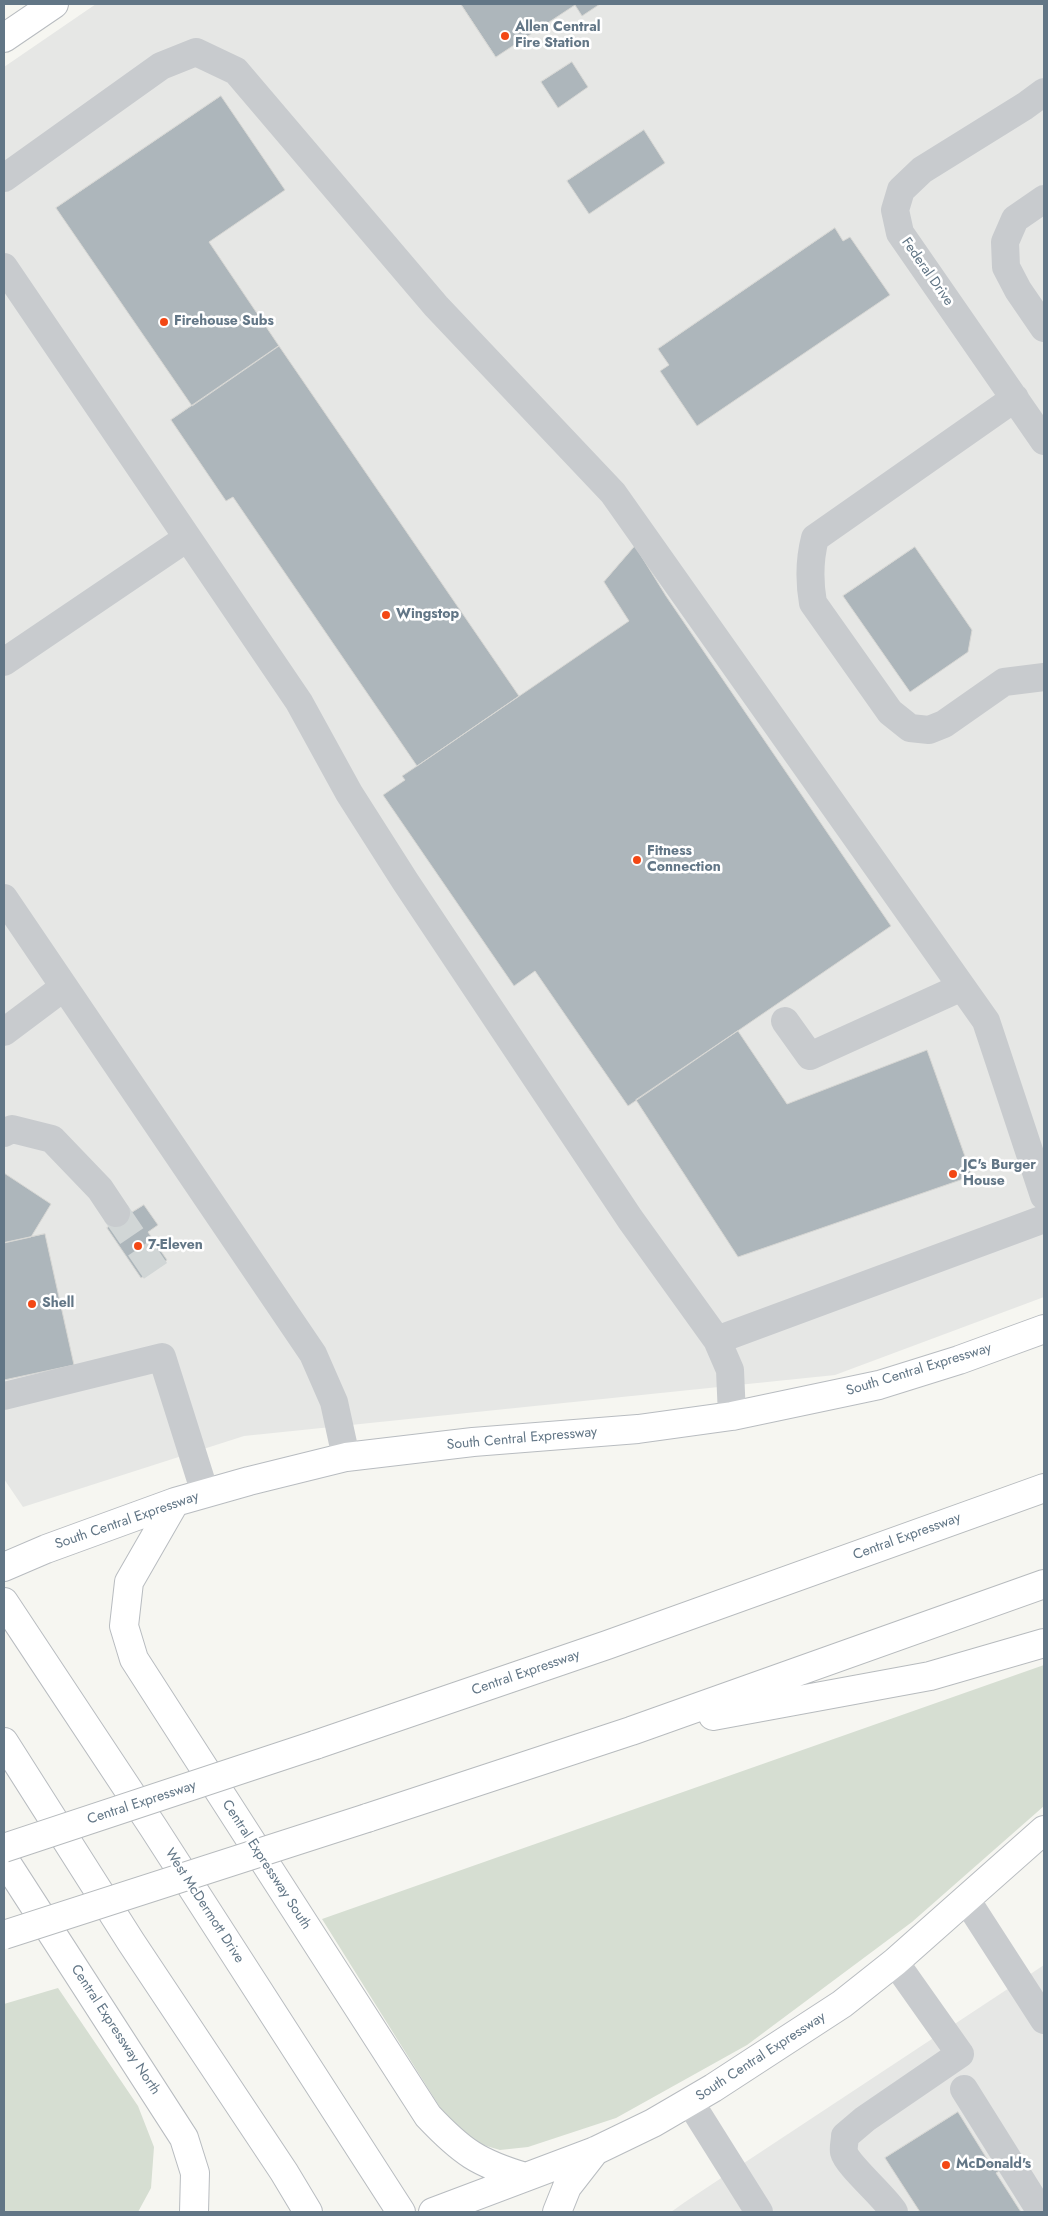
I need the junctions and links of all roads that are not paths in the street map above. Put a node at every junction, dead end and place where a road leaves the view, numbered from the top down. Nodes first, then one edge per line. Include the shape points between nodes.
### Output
1 (54, 4) edge
2 (4, 38) edge
3 (1044, 92) edge
4 (4, 178) edge
5 (1044, 199) edge
6 (4, 267) edge
7 (1044, 328) edge
8 (1015, 398) junction
9 (1044, 441) edge
10 (187, 538) junction
11 (4, 662) edge
12 (1044, 677) edge
13 (4, 898) edge
14 (64, 987) junction
15 (962, 987) junction
16 (784, 1021) dead end
17 (4, 1032) edge
18 (4, 1133) edge
19 (1044, 1196) edge
20 (116, 1213) tunnel mouth
21 (1044, 1219) edge
22 (1044, 1329) edge
23 (717, 1340) junction
24 (4, 1396) edge
25 (732, 1416) junction
26 (346, 1457) junction
27 (1044, 1488) edge
28 (205, 1493) junction
29 (175, 1502) junction
30 (4, 1568) edge
31 (1044, 1584) edge
32 (4, 1602) edge
33 (1044, 1643) edge
34 (631, 1731) junction
35 (4, 1742) edge
36 (1044, 1830) edge
37 (4, 1848) edge
38 (4, 1859) edge
39 (966, 1899) junction
40 (4, 1935) edge
41 (895, 1962) junction
42 (1044, 2020) edge
43 (964, 2089) dead end
44 (690, 2102) junction
45 (595, 2151) junction
46 (525, 2177) junction
47 (194, 2212) edge
48 (308, 2212) edge
49 (401, 2212) edge
50 (433, 2212) edge
51 (557, 2212) edge
52 (759, 2212) edge
53 (894, 2212) edge
54 (1041, 2212) edge

1 - 2 main road
3 - 8 street, Federal Drive via 922,170 901,190 895,210 900,233
4 - 15 street via 161,66 196,52 236,71 436,306 613,493
5 - 7 street via 1015,219 1005,242 1006,267
6 - 10 street
8 - 9 street, Federal Drive
8 - 12 street via 815,538 809,582 813,603 890,712 910,728 929,730 944,724 1004,682
10 - 11 street
10 - 23 street via 299,702 349,793 405,881 630,1219
13 - 14 street
14 - 17 street
14 - 26 street via 313,1354 334,1402
15 - 16 street via 810,1056
15 - 19 street via 986,1021
18 - 20 street via 12,1129 52,1140 100,1189
21 - 23 street
22 - 25 main road, South Central Expressway via 879,1385
23 - 25 street via 730,1370
24 - 28 street via 162,1357
25 - 26 main road, South Central Expressway via 638,1429 473,1442
26 - 28 main road, South Central Expressway
27 - 37 main road, Central Expressway, bridge via 607,1645
28 - 29 main road, South Central Expressway
29 - 30 main road, South Central Expressway via 46,1549
29 - 46 main road, Central Expressway South via 129,1582 124,1626 134,1659 428,2116 452,2142 471,2156
31 - 34 main road
32 - 49 main road, West McDermott Drive
33 - 34 main road via 930,1676
34 - 40 main road, bridge
35 - 48 main road
36 - 39 main road, South Central Expressway
38 - 47 main road, Central Expressway North via 184,2138 195,2173
39 - 41 main road, South Central Expressway
39 - 42 street
41 - 44 main road, South Central Expressway via 842,2004
41 - 53 street via 960,2054 865,2119 846,2136 844,2152 850,2162
43 - 54 street
44 - 45 main road, South Central Expressway
44 - 52 street
45 - 46 main road, South Central Expressway
45 - 51 main road via 567,2187
46 - 50 main road, South Central Expressway

